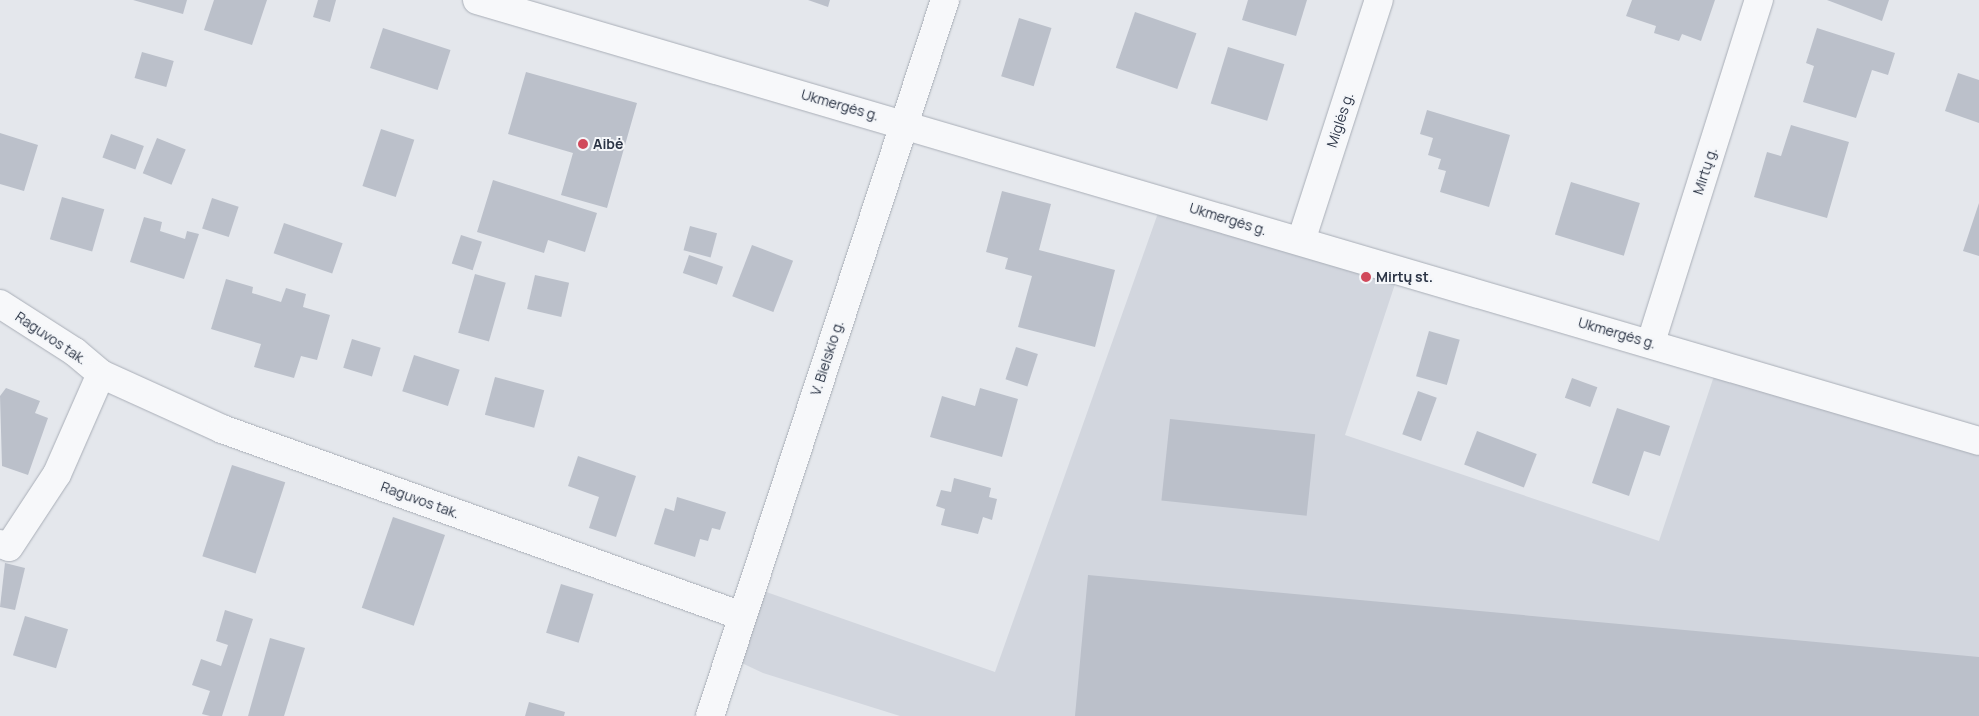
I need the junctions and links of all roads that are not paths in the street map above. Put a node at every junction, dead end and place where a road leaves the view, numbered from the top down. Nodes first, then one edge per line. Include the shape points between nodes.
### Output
1 (477, 0) edge
2 (945, 0) edge
3 (1379, 0) edge
4 (1759, 0) edge
5 (905, 124) junction
6 (1301, 241) junction
7 (0, 304) edge
8 (1650, 342) junction
9 (101, 374) junction
10 (1979, 441) edge
11 (0, 544) edge
12 (742, 616) junction
13 (710, 716) edge

1 - 5 street, Ukmergės g.
2 - 5 street, V. Bielskio g.
3 - 6 street, Miglės g.
4 - 8 street, Mirtų g.
5 - 6 street, Ukmergės g.
5 - 12 street, V. Bielskio g.
6 - 8 street, Ukmergės g.
7 - 9 street, Raguvos tak. via 75,352
8 - 10 street, Ukmergės g.
9 - 11 street, Raguvos tak. via 58,474 9,547
9 - 12 street, Raguvos tak. via 222,429
12 - 13 street, V. Bielskio g.

